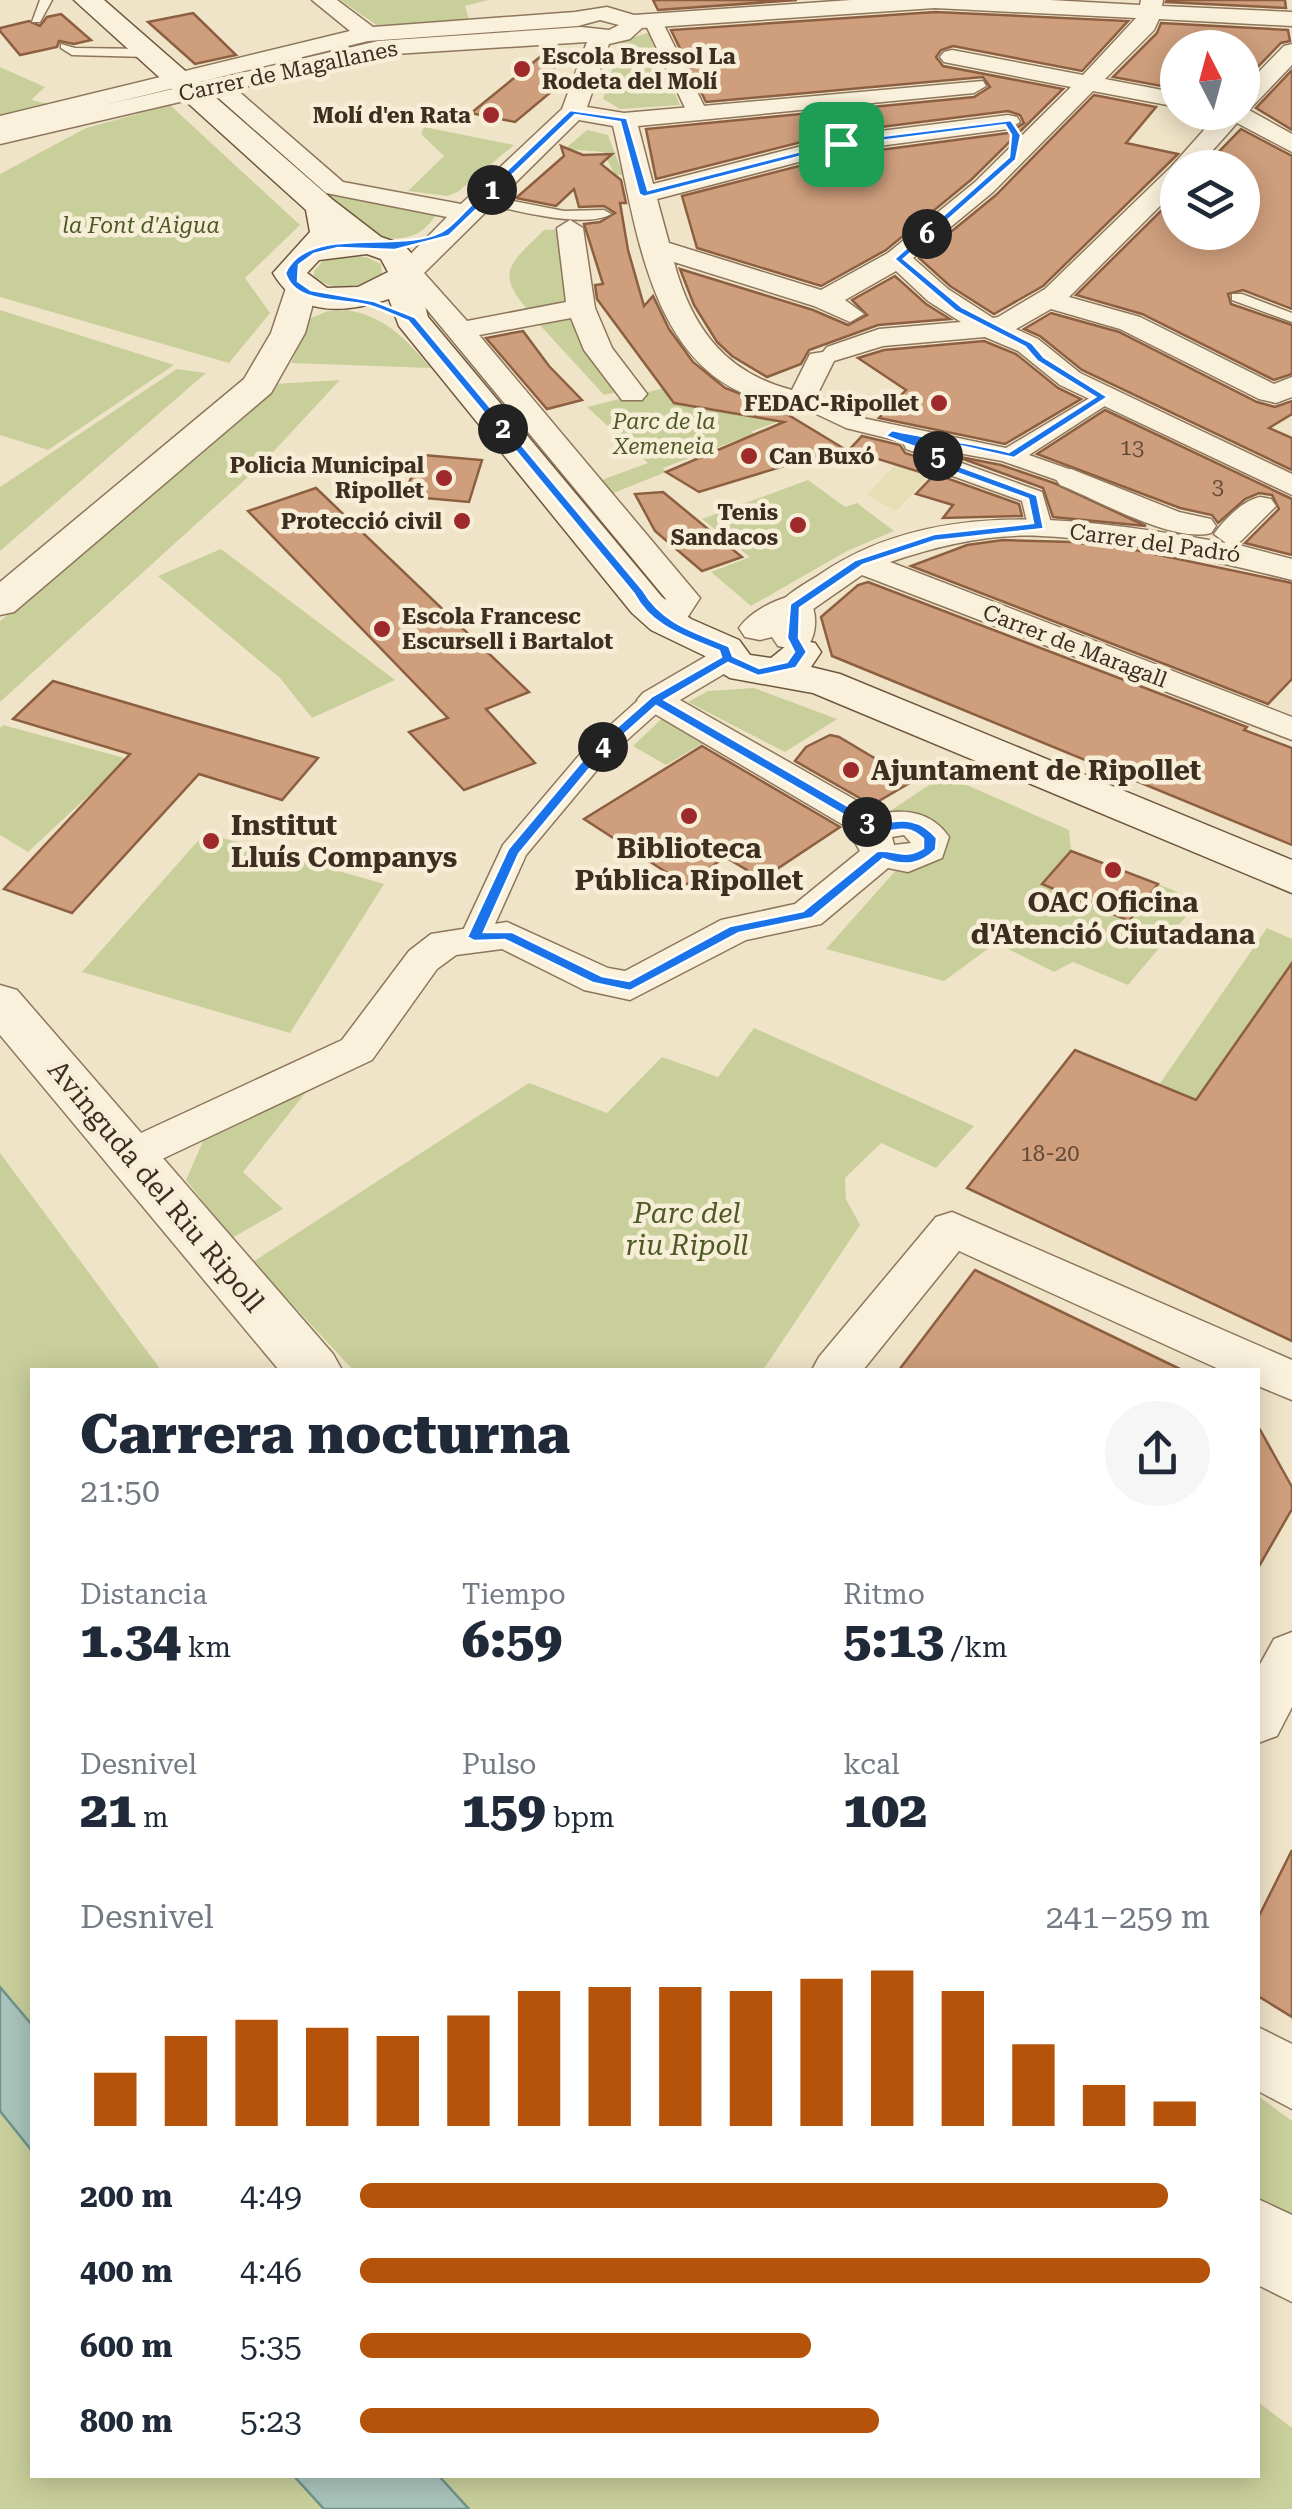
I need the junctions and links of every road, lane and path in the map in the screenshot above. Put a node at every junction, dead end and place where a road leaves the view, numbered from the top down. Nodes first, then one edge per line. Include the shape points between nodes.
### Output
1 (46, 0) edge
2 (88, 0) edge
3 (323, 0) edge
4 (520, 0) edge
5 (920, 2) edge
6 (988, 2) edge
7 (816, 5) edge
8 (1152, 6) edge
9 (1292, 19) edge
10 (36, 20) dead end
11 (611, 21) edge
12 (486, 33) junction
13 (368, 34) junction
14 (66, 46) dead end
15 (1292, 50) edge
16 (147, 52) junction
17 (952, 57) junction
18 (1090, 82) junction
19 (195, 85) junction
20 (1260, 85) edge
21 (974, 86) junction
22 (1160, 96) edge
23 (696, 110) junction
24 (573, 112) junction
25 (624, 120) junction
26 (1008, 122) junction
27 (0, 123) edge
28 (1260, 126) edge
29 (1218, 130) edge
30 (0, 137) edge
31 (1292, 144) edge
32 (1199, 150) edge
33 (1013, 158) junction
34 (1160, 190) edge
35 (644, 194) junction
36 (475, 206) junction
37 (322, 207) junction
38 (604, 214) dead end
39 (570, 228) dead end
40 (446, 234) junction
41 (376, 246) junction
42 (658, 249) junction
43 (311, 252) junction
44 (898, 259) junction
45 (404, 276) junction
46 (300, 289) junction
47 (1055, 295) junction
48 (1238, 297) dead end
49 (349, 299) junction
50 (824, 300) junction
51 (581, 308) junction
52 (1292, 318) edge
53 (412, 319) junction
54 (989, 328) junction
55 (458, 331) junction
56 (288, 333) junction
57 (880, 338) junction
58 (1287, 388) edge
59 (632, 394) dead end
60 (1103, 397) junction
61 (800, 402) junction
62 (892, 433) junction
63 (1010, 456) junction
64 (1071, 478) joint
65 (1292, 486) edge
66 (1260, 506) dead end
67 (1040, 526) junction
68 (1230, 534) junction
69 (1292, 548) edge
70 (859, 562) junction
71 (1292, 570) edge
72 (0, 603) edge
73 (746, 638) junction
74 (656, 700) junction
75 (1292, 729) edge
76 (1292, 878) edge
77 (474, 937) junction
78 (0, 1002) edge
79 (130, 1156) junction
80 (311, 1368) edge
81 (838, 1368) edge
82 (1292, 1381) edge
83 (1292, 1655) edge
84 (1260, 1715) edge
85 (1260, 2058) edge
86 (1292, 2079) edge
87 (1260, 2239) edge
88 (1292, 2263) edge

1 - 10 lane
2 - 16 main road
3 - 13 street
4 - 12 street via 481,8
5 - 6 street, Carrer de Magallanes
5 - 7 street, Carrer de Magallanes
5 - 17 street
6 - 8 street, Carrer de Magallanes
7 - 11 street, Carrer de Magallanes
8 - 9 street, Carrer de Magallanes
8 - 18 street via 1146,24
11 - 12 street, Carrer de Magallanes
11 - 23 street
11 - 24 street
12 - 13 street, Carrer de Magallanes
12 - 19 street, Carrer de Magallanes
13 - 19 street, Carrer de Magallanes
14 - 16 lane via 72,52
15 - 20 street
16 - 19 main road
17 - 18 street
17 - 21 street
18 - 22 street
18 - 33 street
19 - 27 street, Carrer de Magallanes
19 - 30 street, Carrer de Magallanes
19 - 36 street via 335,188
19 - 37 main road
21 - 23 street
21 - 26 street
23 - 25 street
24 - 25 street
24 - 36 street
25 - 35 street
26 - 33 street via 1016,135
26 - 35 street via 841,144
28 - 31 street
29 - 32 street
33 - 44 street
34 - 47 street
35 - 42 street
36 - 38 lane
36 - 40 street
37 - 41 main road
37 - 43 main road via 326,232
39 - 51 street
40 - 41 street
40 - 45 street
41 - 43 main road
41 - 45 main road via 403,262
42 - 50 street
42 - 61 street via 669,297 705,352 750,388
43 - 46 main road via 290,273
44 - 50 street
44 - 54 street
45 - 49 main road via 383,291
45 - 53 main road
45 - 55 street via 420,284
46 - 49 main road
46 - 56 main road
47 - 54 street
47 - 58 street via 1053,301 1130,324 1270,393
48 - 52 lane
49 - 53 main road
49 - 56 main road
50 - 57 street
51 - 55 street
51 - 59 street via 598,350
53 - 73 main road
54 - 57 street
54 - 60 street via 1028,345
55 - 73 street via 683,598
56 - 72 main road via 269,370 234,408
57 - 61 street via 828,356
60 - 63 street
60 - 65 street
61 - 62 street
62 - 63 street
62 - 67 street via 936,451 944,465 1033,497
63 - 64 street
64 - 68 street via 1169,520
66 - 68 street
67 - 70 street, Carrer del Padró via 934,537
67 - 71 street, Carrer del Padró via 1247,556
68 - 69 street
70 - 73 street, Carrer del Padró
70 - 75 street, Carrer de Maragall
73 - 74 street, Carrer del Padró
73 - 76 main road
74 - 77 street via 597,752 512,852
74 - 77 street via 880,842 807,915 723,934 630,986 598,980 507,935
77 - 79 street via 446,942 423,960 357,1050
78 - 79 main road, Avinguda del Riu Ripoll
79 - 80 main road, Avinguda del Riu Ripoll
81 - 82 street via 952,1229
83 - 84 street
85 - 86 street
87 - 88 main road

